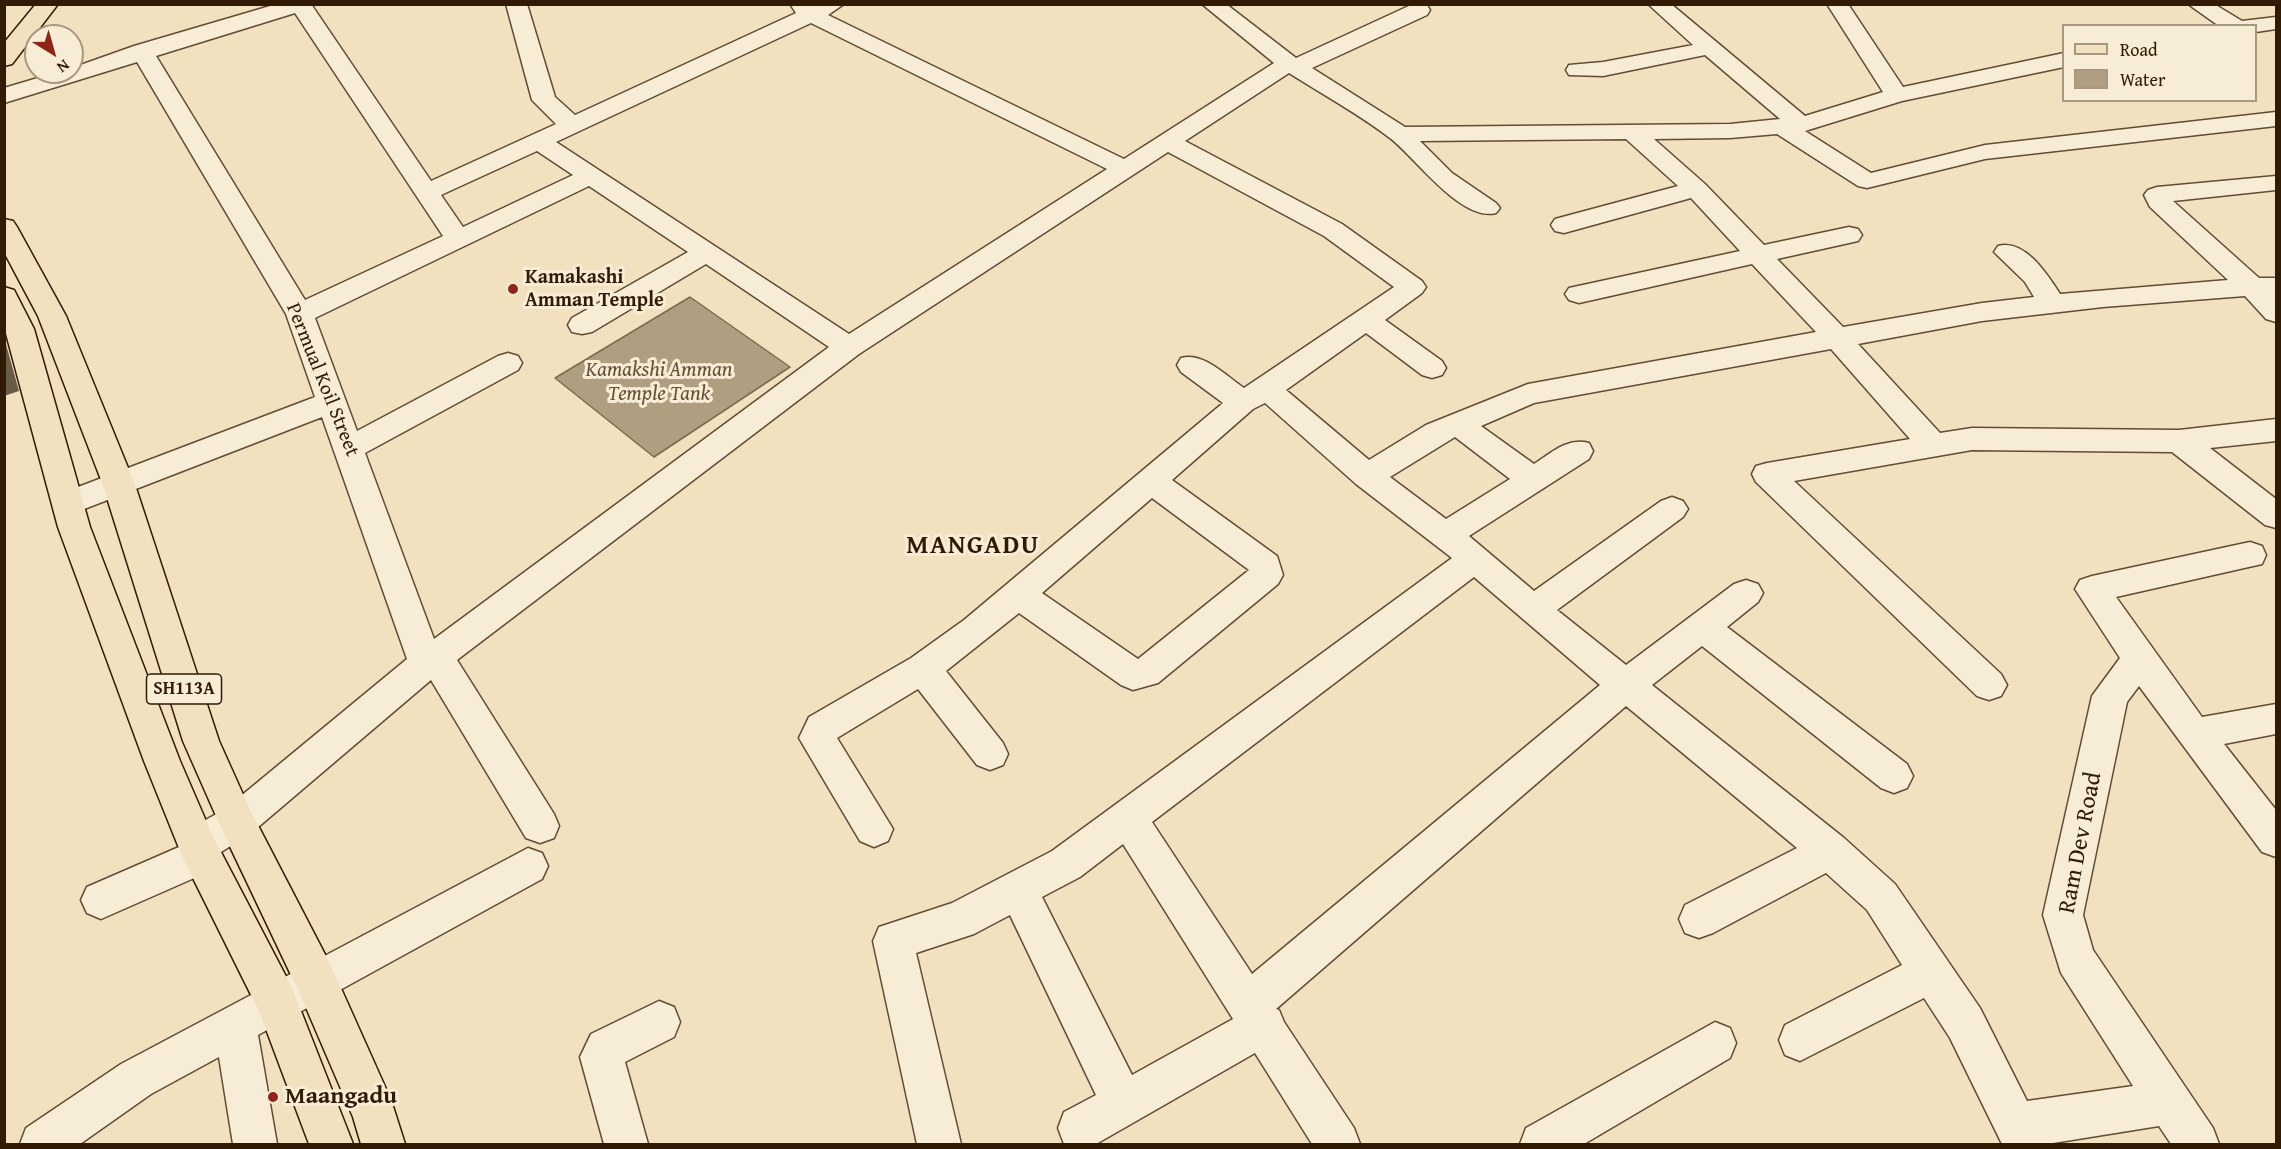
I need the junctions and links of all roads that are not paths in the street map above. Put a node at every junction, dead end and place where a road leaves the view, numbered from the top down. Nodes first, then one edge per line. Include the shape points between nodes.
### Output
1 (28, 4) edge
2 (48, 4) edge
3 (516, 4) edge
4 (834, 4) edge
5 (1212, 4) edge
6 (1658, 4) edge
7 (1837, 4) edge
8 (2198, 4) edge
9 (300, 5) edge
10 (805, 10) edge
11 (1419, 10) dead end
12 (2277, 23) edge
13 (2232, 24) edge
14 (2257, 25) edge
15 (4, 29) edge
16 (1709, 48) junction
17 (142, 51) junction
18 (4, 59) edge
19 (2062, 60) edge
20 (1292, 65) junction
21 (1577, 70) dead end
22 (1897, 95) junction
23 (4, 96) edge
24 (2209, 106) dead end
25 (2277, 119) edge
26 (2232, 123) junction
27 (572, 125) junction
28 (1791, 126) junction
29 (1630, 130) junction
30 (1400, 134) junction
31 (539, 141) junction
32 (1168, 142) junction
33 (1126, 169) junction
34 (590, 176) junction
35 (2277, 183) edge
36 (1696, 189) junction
37 (428, 192) junction
38 (1487, 208) dead end
39 (1564, 225) dead end
40 (4, 226) edge
41 (1849, 235) dead end
42 (458, 239) junction
43 (2007, 252) dead end
44 (706, 253) junction
45 (1758, 253) junction
46 (2264, 287) edge
47 (1579, 294) dead end
48 (4, 296) edge
49 (2052, 304) junction
50 (2277, 313) edge
51 (300, 314) junction
52 (1365, 319) junction
53 (582, 325) dead end
54 (12, 332) edge
55 (1837, 338) junction
56 (849, 347) junction
57 (508, 363) dead end
58 (1191, 365) dead end
59 (1432, 368) dead end
60 (1255, 396) junction
61 (333, 402) junction
62 (1458, 424) junction
63 (2277, 430) edge
64 (2179, 441) junction
65 (1932, 444) junction
66 (350, 448) junction
67 (1578, 451) dead end
68 (1367, 476) junction
69 (1150, 480) junction
70 (1533, 480) junction
71 (119, 485) junction
72 (68, 503) junction
73 (1672, 509) dead end
74 (2277, 516) edge
75 (1460, 546) junction
76 (2250, 555) dead end
77 (1746, 593) dead end
78 (1019, 595) junction
79 (1533, 610) junction
80 (1702, 627) junction
81 (2140, 659) junction
82 (431, 661) junction
83 (924, 668) junction
84 (1626, 685) junction
85 (1989, 685) dead end
86 (2277, 719) edge
87 (2194, 734) junction
88 (990, 754) dead end
89 (1894, 776) dead end
90 (1128, 818) junction
91 (237, 822) junction
92 (540, 826) dead end
93 (874, 829) dead end
94 (2277, 839) edge
95 (200, 850) junction
96 (1830, 851) junction
97 (528, 866) dead end
98 (1018, 890) junction
99 (101, 900) dead end
100 (1699, 919) dead end
101 (1931, 972) junction
102 (316, 981) junction
103 (277, 1003) junction
104 (1257, 1014) junction
105 (659, 1022) dead end
106 (235, 1025) junction
107 (1800, 1040) dead end
108 (1714, 1043) dead end
109 (2169, 1103) junction
110 (1124, 1104) junction
111 (1080, 1128) dead end
112 (2019, 1135) edge
113 (42, 1144) edge
114 (255, 1144) edge
115 (331, 1144) edge
116 (383, 1144) edge
117 (626, 1144) edge
118 (939, 1144) edge
119 (1338, 1144) edge
120 (1542, 1144) edge
121 (2197, 1144) edge

1 - 15 main road
2 - 18 main road
3 - 27 street via 544,100
4 - 10 street
5 - 20 street
6 - 16 street
7 - 22 street
8 - 13 street
9 - 17 street
9 - 37 street
10 - 27 street
10 - 33 street
11 - 20 street
12 - 14 street
16 - 21 street via 1603,69
16 - 28 street
17 - 23 street
17 - 51 street, Permual Koil Street
19 - 22 street
20 - 30 street
20 - 32 street
22 - 28 street
24 - 26 street
25 - 26 street
26 - 28 street via 1984,152 1867,181
27 - 31 street
28 - 29 street
29 - 30 street
29 - 36 street
30 - 38 street via 1443,178
31 - 34 street
31 - 37 street
32 - 33 street
32 - 52 street via 1333,230 1412,287
33 - 56 street
34 - 42 street
34 - 44 street
35 - 46 street via 2157,195 2158,202
36 - 39 street
36 - 45 street
37 - 42 street
40 - 71 main road, SH113A via 52,316
41 - 45 street
42 - 51 street
43 - 49 street via 2035,276
44 - 53 street
44 - 56 street
45 - 47 street
45 - 55 street
46 - 49 street
46 - 50 street
48 - 54 main road, SH113A
49 - 55 street via 1982,312
51 - 61 street, Permual Koil Street
52 - 59 street
52 - 60 street
54 - 72 main road, SH113A
55 - 62 street via 1528,394
55 - 65 street
56 - 82 street
57 - 66 street
58 - 60 street
60 - 68 street
60 - 69 street
61 - 66 street, Permual Koil Street
61 - 71 street
62 - 68 street
62 - 70 street
63 - 64 street
64 - 65 street via 1972,439
64 - 74 street
65 - 85 street via 1767,474
66 - 82 street, Permual Koil Street
67 - 70 street
68 - 75 street
69 - 78 street
69 - 78 street via 1258,558 1266,575 1146,673 1133,675
70 - 75 street
71 - 72 street
71 - 91 main road, SH113A via 201,741
72 - 95 main road, SH113A via 162,761
73 - 79 street
75 - 79 street
75 - 90 street
76 - 81 street via 2092,589
77 - 80 street
78 - 83 street
79 - 84 street
80 - 84 street
80 - 89 street
81 - 87 street
81 - 109 street, Ram Dev Road via 2110,696 2063,915 2075,958
82 - 91 street
82 - 92 street, Permual Koil Street
83 - 88 street
83 - 93 street via 822,728 817,738
84 - 96 street
84 - 104 street
86 - 87 street
87 - 94 street
90 - 98 street via 1066,864
90 - 104 street
91 - 95 street
91 - 102 main road, SH113A
95 - 99 street
95 - 103 main road, SH113A
96 - 100 street
96 - 101 street via 1881,897
97 - 102 street
98 - 110 street
98 - 118 street via 960,920 893,941
101 - 107 street
101 - 112 street via 1965,1023
102 - 103 street
102 - 116 main road, SH113A via 375,1116
103 - 106 street
103 - 115 main road, SH113A
104 - 110 street
104 - 119 street
105 - 117 street via 606,1049 602,1057
106 - 113 street via 136,1079
106 - 114 street
108 - 120 street
109 - 112 street
109 - 121 street, Ram Dev Road
110 - 111 street

